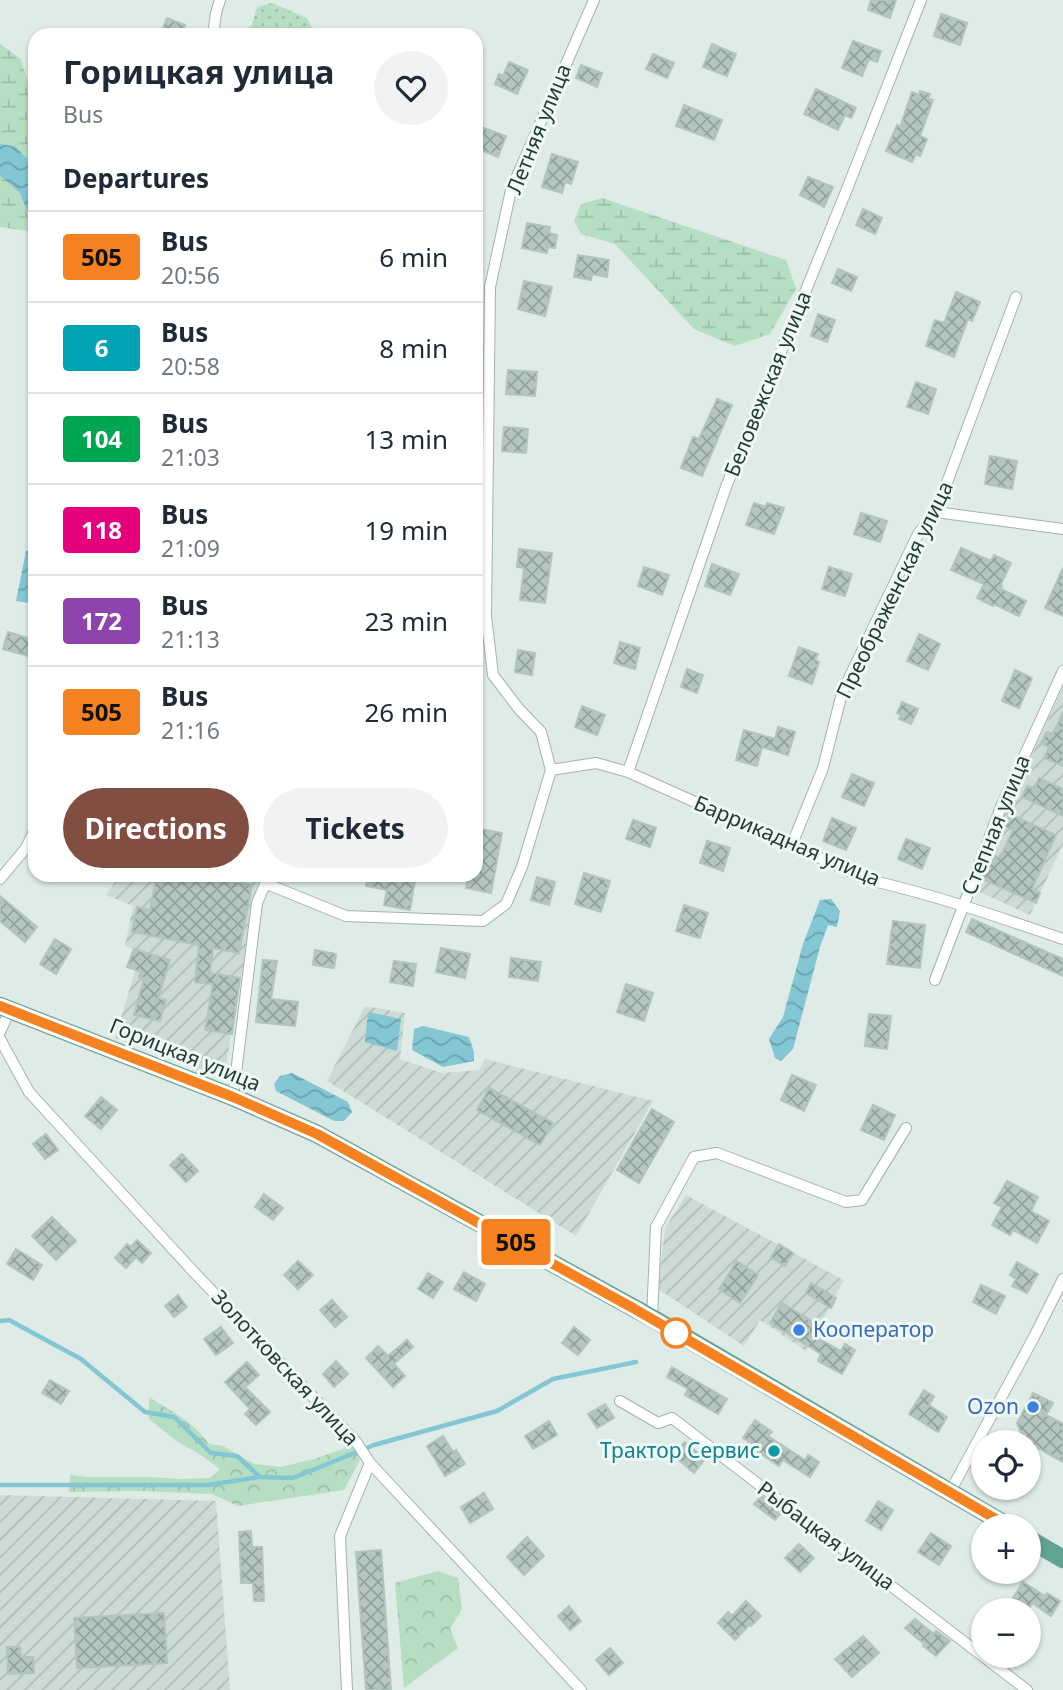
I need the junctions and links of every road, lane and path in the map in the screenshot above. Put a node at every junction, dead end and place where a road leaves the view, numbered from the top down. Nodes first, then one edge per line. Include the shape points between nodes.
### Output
1 (220, 0) edge
2 (594, 0) edge
3 (921, 0) edge
4 (214, 28) edge
5 (1016, 297) dead end
6 (936, 512) junction
7 (1063, 529) edge
8 (1063, 671) edge
9 (551, 770) junction
10 (628, 772) junction
11 (28, 844) edge
12 (792, 844) junction
13 (0, 879) edge
14 (267, 882) edge
15 (272, 882) edge
16 (963, 905) junction
17 (1063, 939) edge
18 (935, 980) dead end
19 (5, 1008) edge
20 (0, 1032) edge
21 (0, 1039) edge
22 (233, 1097) junction
23 (906, 1128) dead end
24 (1063, 1279) edge
25 (652, 1318) junction
26 (620, 1401) dead end
27 (368, 1460) junction
28 (950, 1492) junction
29 (988, 1514) edge
30 (1041, 1546) edge
31 (1063, 1559) edge
32 (347, 1690) edge
33 (580, 1690) edge
34 (1027, 1690) edge

1 - 4 street
2 - 9 street, Летняя улица via 511,190 490,287 486,616 494,675 541,732
3 - 10 street, Беловежская улица via 726,487
5 - 6 street, Преображенская улица
6 - 7 street
6 - 12 street, Преображенская улица via 918,534 842,693 824,768
8 - 16 street, Степная улица via 1001,807
9 - 10 street, Баррикадная улица via 596,763
9 - 15 street via 506,904 484,921 346,916
10 - 12 street, Баррикадная улица
11 - 13 street
12 - 16 street, Баррикадная улица via 869,880
14 - 22 street via 257,903
16 - 17 street, Баррикадная улица
16 - 18 street, Степная улица
19 - 20 street
19 - 22 main road, Горицкая улица
21 - 27 street, Золотковская улица via 29,1092
22 - 25 main road, Горицкая улица via 317,1134
23 - 25 street via 862,1200 846,1202 717,1153 694,1157 656,1227
24 - 28 street
25 - 28 main road, Горицкая улица
26 - 34 street, Рыбацкая улица via 658,1423 672,1418
27 - 32 street via 340,1536
27 - 33 street, Золотковская улица
28 - 29 main road, Горицкая улица
30 - 31 main road

